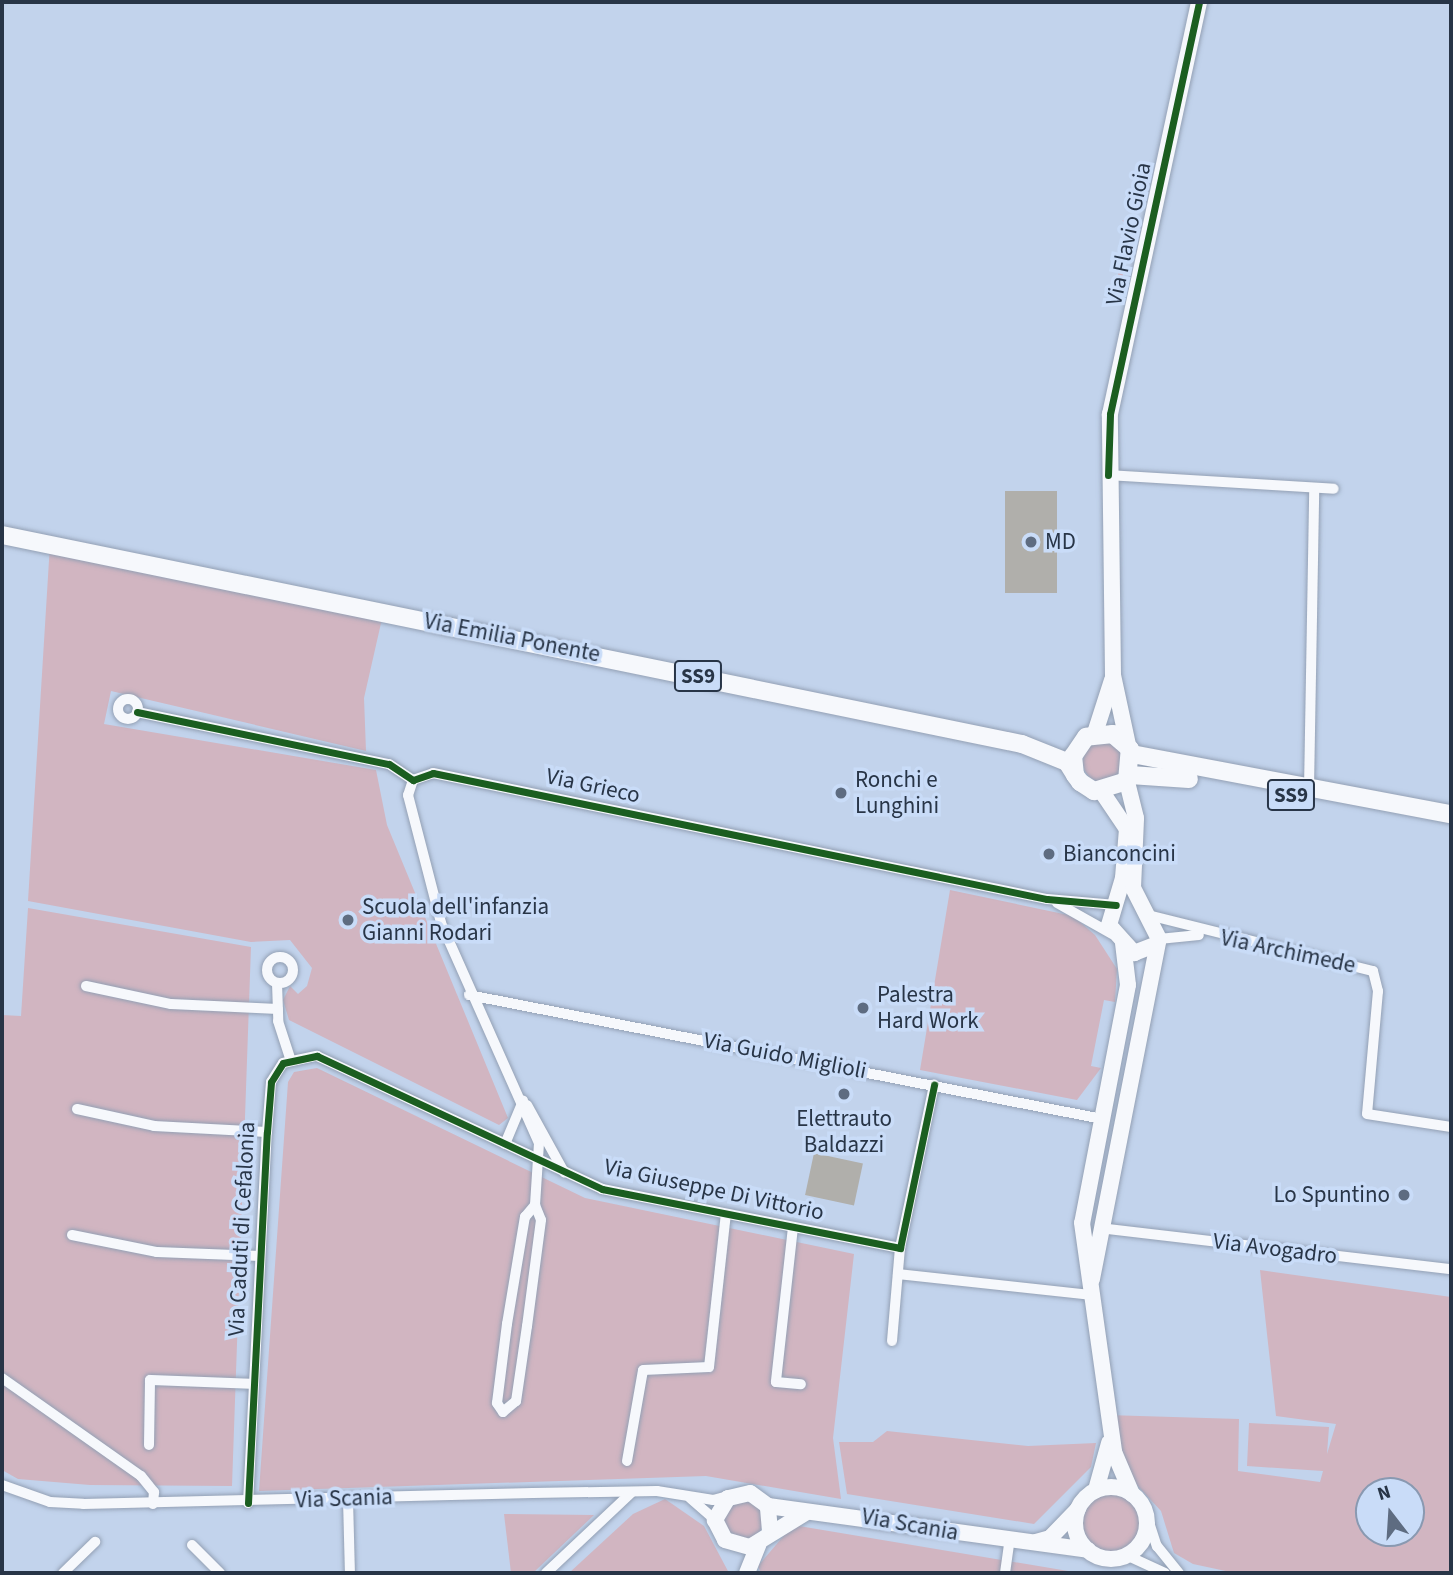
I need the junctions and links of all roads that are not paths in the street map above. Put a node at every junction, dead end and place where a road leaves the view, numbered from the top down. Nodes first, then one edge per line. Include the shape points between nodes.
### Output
1 (1199, 2) edge
2 (1108, 475) junction
3 (1314, 488) junction
4 (1334, 489) dead end
5 (2, 535) edge
6 (1113, 675) junction
7 (137, 712) dead end
8 (1095, 733) junction
9 (1022, 744) junction
10 (1078, 744) junction
11 (1136, 753) junction
12 (1075, 775) junction
13 (1129, 778) junction
14 (413, 780) junction
15 (1309, 789) junction
16 (1102, 792) junction
17 (1451, 814) edge
18 (1451, 821) edge
19 (1048, 899) junction
20 (1116, 905) junction
21 (1142, 909) junction
22 (1205, 934) junction
23 (1121, 942) junction
24 (1158, 942) junction
25 (277, 983) dead end
26 (86, 986) dead end
27 (469, 995) junction
28 (278, 1009) junction
29 (290, 1058) junction
30 (934, 1086) junction
31 (523, 1101) junction
32 (77, 1109) dead end
33 (1102, 1119) junction
34 (1120, 1122) junction
35 (1451, 1127) edge
36 (267, 1132) junction
37 (505, 1144) junction
38 (539, 1160) junction
39 (564, 1172) junction
40 (535, 1205) junction
41 (726, 1214) junction
42 (793, 1227) junction
43 (1100, 1228) junction
44 (72, 1235) dead end
45 (900, 1248) junction
46 (260, 1256) junction
47 (1451, 1269) edge
48 (898, 1273) junction
49 (1090, 1295) junction
50 (892, 1341) dead end
51 (2, 1378) edge
52 (252, 1384) junction
53 (801, 1384) dead end
54 (1110, 1427) junction
55 (149, 1445) dead end
56 (627, 1461) dead end
57 (2, 1485) edge
58 (1096, 1490) junction
59 (632, 1492) junction
60 (735, 1494) junction
61 (1132, 1494) junction
62 (690, 1498) junction
63 (348, 1499) junction
64 (248, 1503) junction
65 (153, 1504) junction
66 (768, 1506) junction
67 (1078, 1508) junction
68 (810, 1510) junction
69 (1147, 1516) junction
70 (715, 1520) junction
71 (770, 1531) junction
72 (95, 1542) dead end
73 (1009, 1543) junction
74 (759, 1544) junction
75 (192, 1545) dead end
76 (732, 1545) junction
77 (1027, 1545) junction
78 (1088, 1550) junction
79 (1126, 1555) junction
80 (1172, 1571) edge
81 (549, 1572) edge
82 (63, 1573) edge
83 (220, 1573) edge
84 (350, 1573) edge
85 (746, 1573) edge
86 (1005, 1573) edge

1 - 2 main road, Via Flavio Gioia via 1110,414
2 - 3 street
2 - 6 main road, Via Flavio Gioia
3 - 4 street
3 - 15 street
5 - 9 main road, Via Emilia Ponente / SS9
6 - 8 main road
6 - 11 main road
7 - 14 street via 389,764
8 - 10 main road
8 - 11 main road via 1113,734
9 - 10 main road, SS9
9 - 12 main road, SS9 via 1067,762
10 - 12 main road
11 - 13 main road
11 - 15 main road, SS9
12 - 16 main road
13 - 16 main road
13 - 18 main road, SS9
13 - 21 main road
14 - 19 street, Via Grieco via 433,773
14 - 27 street via 408,795 421,855
15 - 17 main road, SS9
16 - 20 main road via 1127,829
19 - 20 street
19 - 23 street via 1091,917
20 - 21 main road
20 - 23 main road via 1108,920
21 - 22 street, Via Archimede
21 - 24 main road
22 - 24 street
22 - 35 street, Via Archimede via 1373,971 1378,991 1367,1114
23 - 24 main road via 1139,954
23 - 33 main road via 1128,985
24 - 34 main road
25 - 28 street
26 - 28 street via 172,1004
27 - 30 street, Via Guido Miglioli
27 - 31 street
28 - 29 street
29 - 36 street, Via Caduti di Cefalonia via 271,1082
29 - 37 street, Via Giuseppe Di Vittorio via 317,1056
30 - 33 street, Via Guido Miglioli
30 - 45 street
31 - 37 street
31 - 38 street via 535,1127
31 - 39 street via 538,1115
32 - 36 street, Via Caduti di Cefalonia via 154,1126
33 - 34 main road
33 - 49 main road via 1082,1223
34 - 43 main road
36 - 46 street, Via Caduti di Cefalonia
37 - 38 street, Via Giuseppe Di Vittorio
38 - 39 street, Via Giuseppe Di Vittorio
38 - 40 street
39 - 41 street, Via Giuseppe Di Vittorio via 602,1189
40 - 40 street via 525,1217 507,1324 497,1403 503,1412 513,1410 518,1392 541,1220
41 - 42 street, Via Giuseppe Di Vittorio
41 - 56 street via 709,1367 643,1370
42 - 45 street, Via Giuseppe Di Vittorio
42 - 53 street via 776,1382
43 - 47 street, Via Avogadro
43 - 49 main road
44 - 46 street via 157,1252
45 - 48 street
46 - 52 street, Via Caduti di Cefalonia
48 - 49 street
48 - 50 street
49 - 54 main road
51 - 65 street via 141,1476 153,1492
52 - 55 street via 150,1380
52 - 64 street, Via Caduti di Cefalonia
54 - 58 main road via 1108,1461
54 - 61 main road, Via Scania
57 - 65 street, Via Scania via 50,1502
58 - 61 main road via 1115,1487
58 - 67 main road
59 - 62 street, Via Scania
59 - 63 street, Via Scania
59 - 81 street
60 - 62 street, Via Scania
60 - 66 main road, Via Scania via 750,1493
60 - 70 main road
61 - 69 main road, Via Scania
62 - 70 street
63 - 64 street, Via Scania
63 - 84 street
64 - 65 street, Via Scania
66 - 68 main road, Via Scania
66 - 71 main road
67 - 77 main road via 1050,1538
67 - 78 main road via 1076,1531
68 - 71 main road
68 - 73 main road, Via Scania
69 - 79 main road via 1143,1539
69 - 80 street, Via Scania
70 - 76 main road
71 - 74 main road
72 - 82 street
73 - 77 main road, Via Scania
73 - 86 street
74 - 76 main road
74 - 85 main road
75 - 83 street
76 - 85 main road
77 - 78 main road, Via Scania
78 - 79 main road, Via Scania via 1106,1558
79 - 80 street, Via Scania

